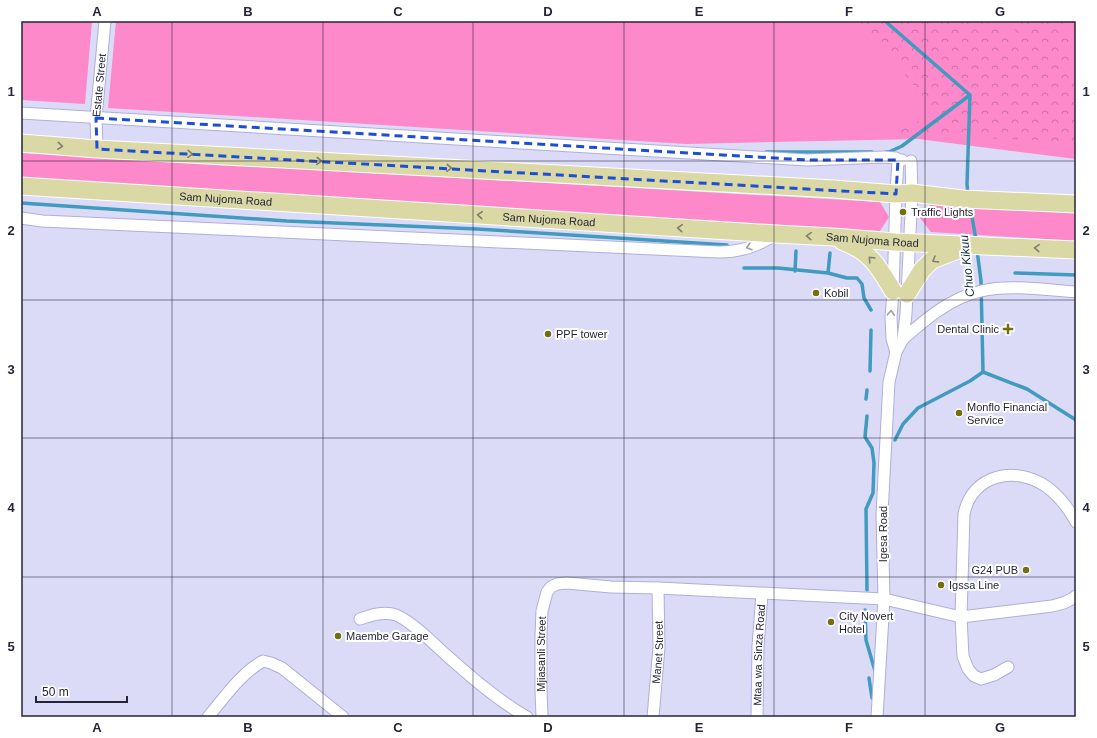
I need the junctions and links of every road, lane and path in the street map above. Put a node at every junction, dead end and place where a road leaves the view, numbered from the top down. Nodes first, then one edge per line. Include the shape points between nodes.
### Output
1 (105, 21) edge
2 (21, 113) edge
3 (96, 118) junction
4 (21, 142) edge
5 (97, 149) junction
6 (904, 160) junction
7 (21, 186) edge
8 (904, 194) junction
9 (1076, 204) edge
10 (21, 218) edge
11 (776, 234) junction
12 (832, 237) junction
13 (902, 243) junction
14 (971, 245) junction
15 (1076, 250) edge
16 (1076, 292) edge
17 (900, 293) junction
18 (903, 339) junction
19 (896, 352) junction
20 (1076, 522) edge
21 (658, 588) junction
22 (762, 594) junction
23 (1076, 596) edge
24 (884, 599) junction
25 (961, 617) junction
26 (360, 619) dead end
27 (1008, 667) dead end
28 (208, 717) edge
29 (343, 717) edge
30 (527, 717) edge
31 (542, 717) edge
32 (654, 717) edge
33 (757, 717) edge
34 (877, 717) edge

1 - 3 street, Estate Street
2 - 3 street
3 - 5 street, Estate Street
3 - 6 street via 807,160 884,157
4 -> 5 main road
5 -> 8 main road
6 - 8 street, Igesa Road
6 - 8 street, Igesa Road
11 -> 7 main road, Sam Nujoma Road
8 - 9 main road
8 - 13 street, Igesa Road
8 - 13 street, Igesa Road
11 -> 10 street via 767,241 748,248 719,252
12 -> 11 main road, Sam Nujoma Road
12 - 13 main road, Sam Nujoma Road
17 -> 12 main road via 867,255 854,246
13 - 14 main road, Sam Nujoma Road
13 - 17 street, Igesa Road
13 - 17 street, Igesa Road
15 -> 14 main road, Sam Nujoma Road
14 -> 17 main road via 932,260
16 - 18 street via 1014,288 980,291 966,295 937,311
17 - 18 street, Igesa Road
19 -> 17 street, Igesa Road via 892,339 891,317
18 - 19 street, Igesa Road
19 - 24 street, Igesa Road via 889,382 882,514
20 - 25 street via 1047,487 1022,476 997,477 976,489 970,496 964,514
21 - 22 street
21 - 31 street, Mjiasanli Street via 567,583 551,587 547,592 542,612
21 - 32 street, Manet Street via 659,647
22 - 24 street
22 - 33 street, Mtaa wa Sinza Road
23 - 25 street via 1052,606
24 - 25 street
24 - 34 street, Igesa Road
25 - 27 street via 963,656 974,676 988,678
26 - 30 street via 376,614 396,615 426,636 505,704
28 - 29 street via 246,673 263,661 282,668

